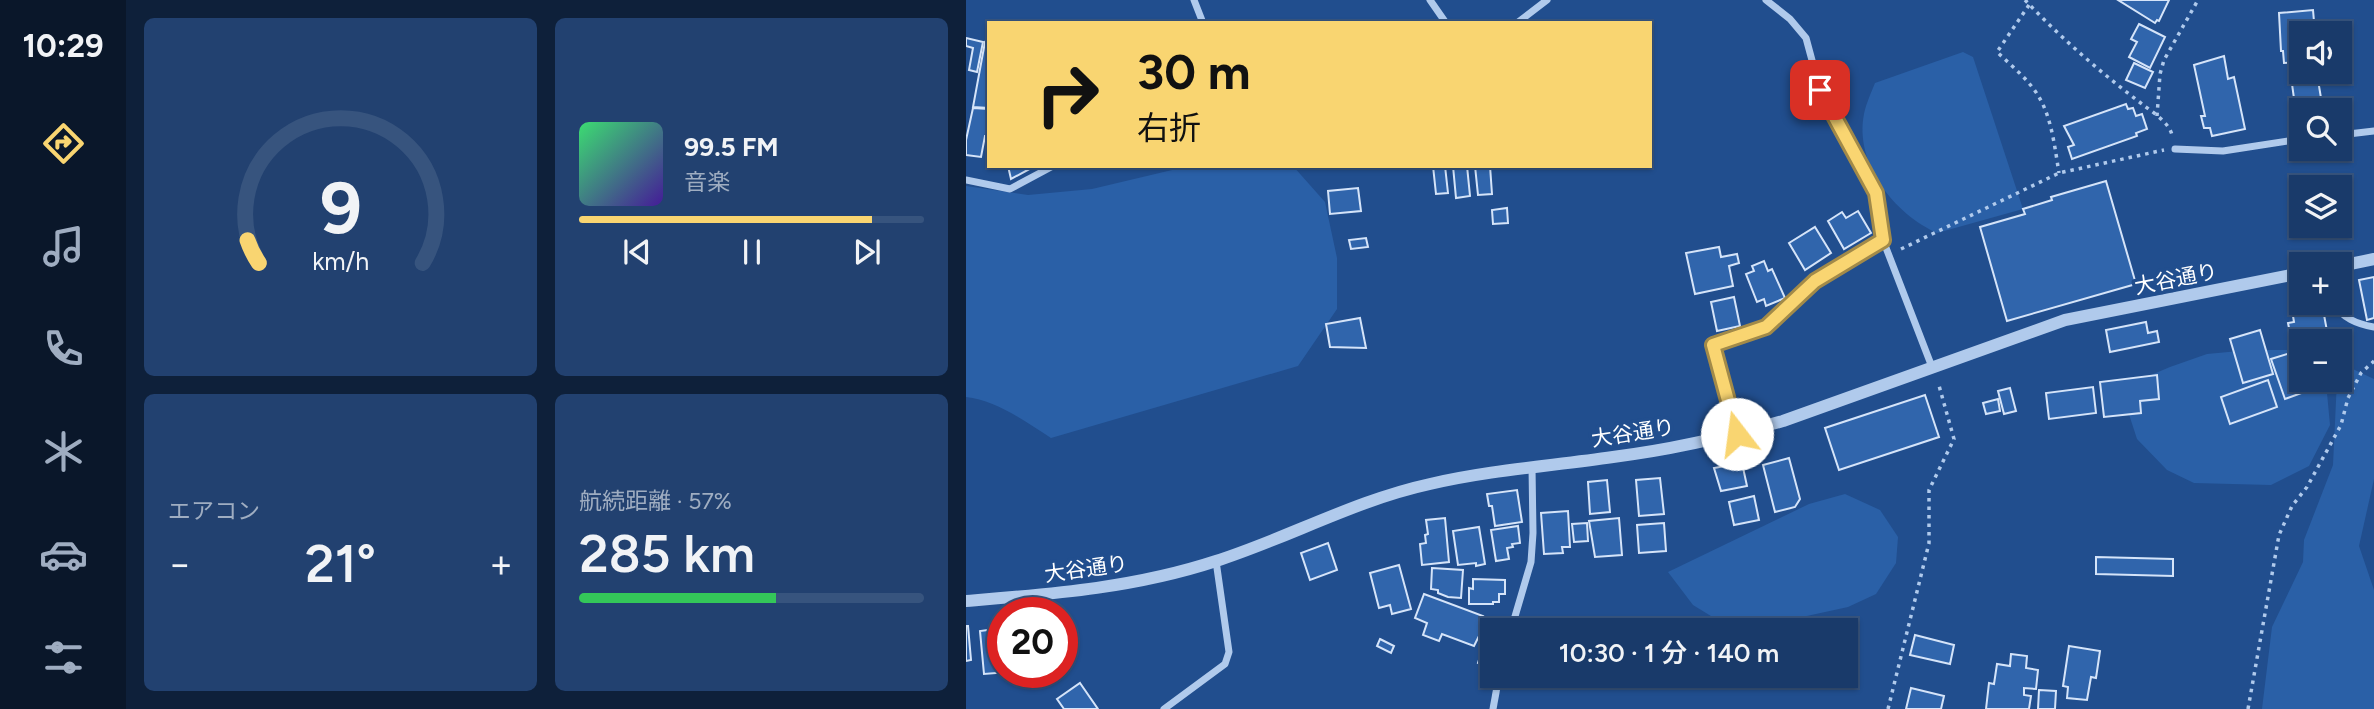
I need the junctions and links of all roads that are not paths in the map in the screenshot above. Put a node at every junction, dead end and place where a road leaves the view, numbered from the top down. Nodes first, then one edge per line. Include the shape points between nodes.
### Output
1 (1195, 0) edge
2 (1430, 0) edge
3 (1547, 0) edge
4 (1766, 0) edge
5 (1202, 21) edge
6 (1445, 21) edge
7 (1520, 21) edge
8 (2374, 131) edge
9 (2352, 134) edge
10 (2289, 141) edge
11 (2175, 149) road end
12 (1049, 168) edge
13 (966, 180) edge
14 (1883, 240) junction
15 (2374, 259) edge
16 (2352, 264) edge
17 (2289, 276) edge
18 (2340, 315) edge
19 (2374, 327) edge
20 (1932, 367) junction
21 (1737, 434) junction
22 (1532, 466) junction
23 (1216, 561) junction
24 (966, 601) edge
25 (1515, 618) edge
26 (1497, 688) edge
27 (1164, 709) edge
28 (1493, 709) edge

1 - 5 street
2 - 6 street
3 - 7 street
4 - 14 street via 1806,38 1820,90 1876,193
8 - 9 street
10 - 11 street via 2223,151
12 - 13 street via 1010,189
14 - 20 street
14 - 21 lane via 1815,281 1766,327 1713,345
15 - 16 street
17 - 20 street, 大谷通り via 2065,320
18 - 19 street
20 - 21 street, 大谷通り
21 - 22 street, 大谷通り via 1613,457
22 - 23 street, 大谷通り via 1388,495
22 - 25 street via 1531,562
23 - 24 street, 大谷通り via 1111,587
23 - 27 street via 1229,652 1225,664
26 - 28 street

